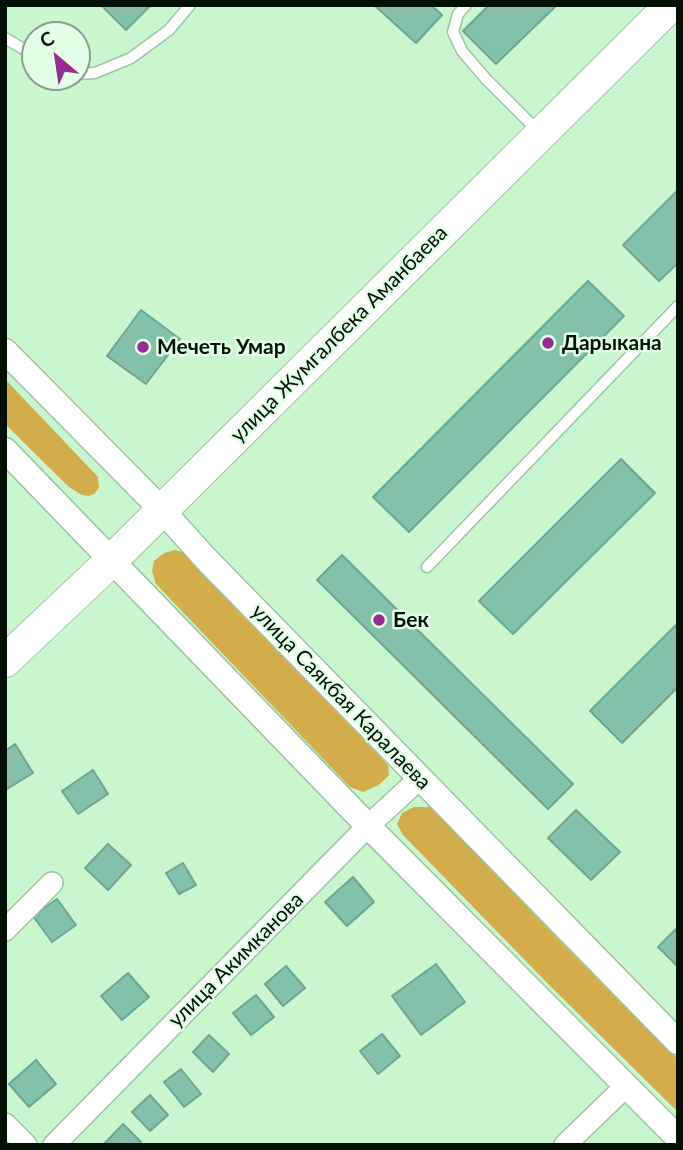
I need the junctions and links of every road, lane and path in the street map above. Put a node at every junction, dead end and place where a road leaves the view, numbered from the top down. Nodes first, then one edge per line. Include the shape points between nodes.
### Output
1 (190, 5) edge
2 (466, 5) edge
3 (671, 5) edge
4 (5, 38) edge
5 (21, 48) edge
6 (91, 73) edge
7 (541, 134) junction
8 (678, 306) edge
9 (5, 351) edge
10 (5, 450) edge
11 (162, 510) junction
12 (112, 560) junction
13 (427, 567) dead end
14 (5, 661) edge
15 (420, 778) junction
16 (368, 826) junction
17 (52, 883) dead end
18 (5, 930) edge
19 (678, 1042) edge
20 (626, 1086) junction
21 (5, 1124) edge
22 (678, 1138) edge
23 (26, 1145) edge
24 (54, 1145) edge
25 (565, 1145) edge

1 - 6 lane via 169,30 131,58
2 - 7 lane via 453,32 462,51
3 - 7 main road, улица Жумгалбека Аманбаева
4 - 5 lane
7 - 11 main road, улица Жумгалбека Аманбаева
8 - 13 lane
9 - 11 street, улица Саякбая Каралаева
10 - 12 street
11 - 12 main road, улица Жумгалбека Аманбаева
11 - 15 street, улица Саякбая Каралаева
12 - 14 main road, улица Жумгалбека Аманбаева
12 - 16 street
15 - 16 street, улица Акимканова
15 - 19 street, улица Саякбая Каралаева
16 - 20 street
16 - 24 street, улица Акимканова
17 - 18 street
20 - 22 street
20 - 25 street
21 - 23 street

